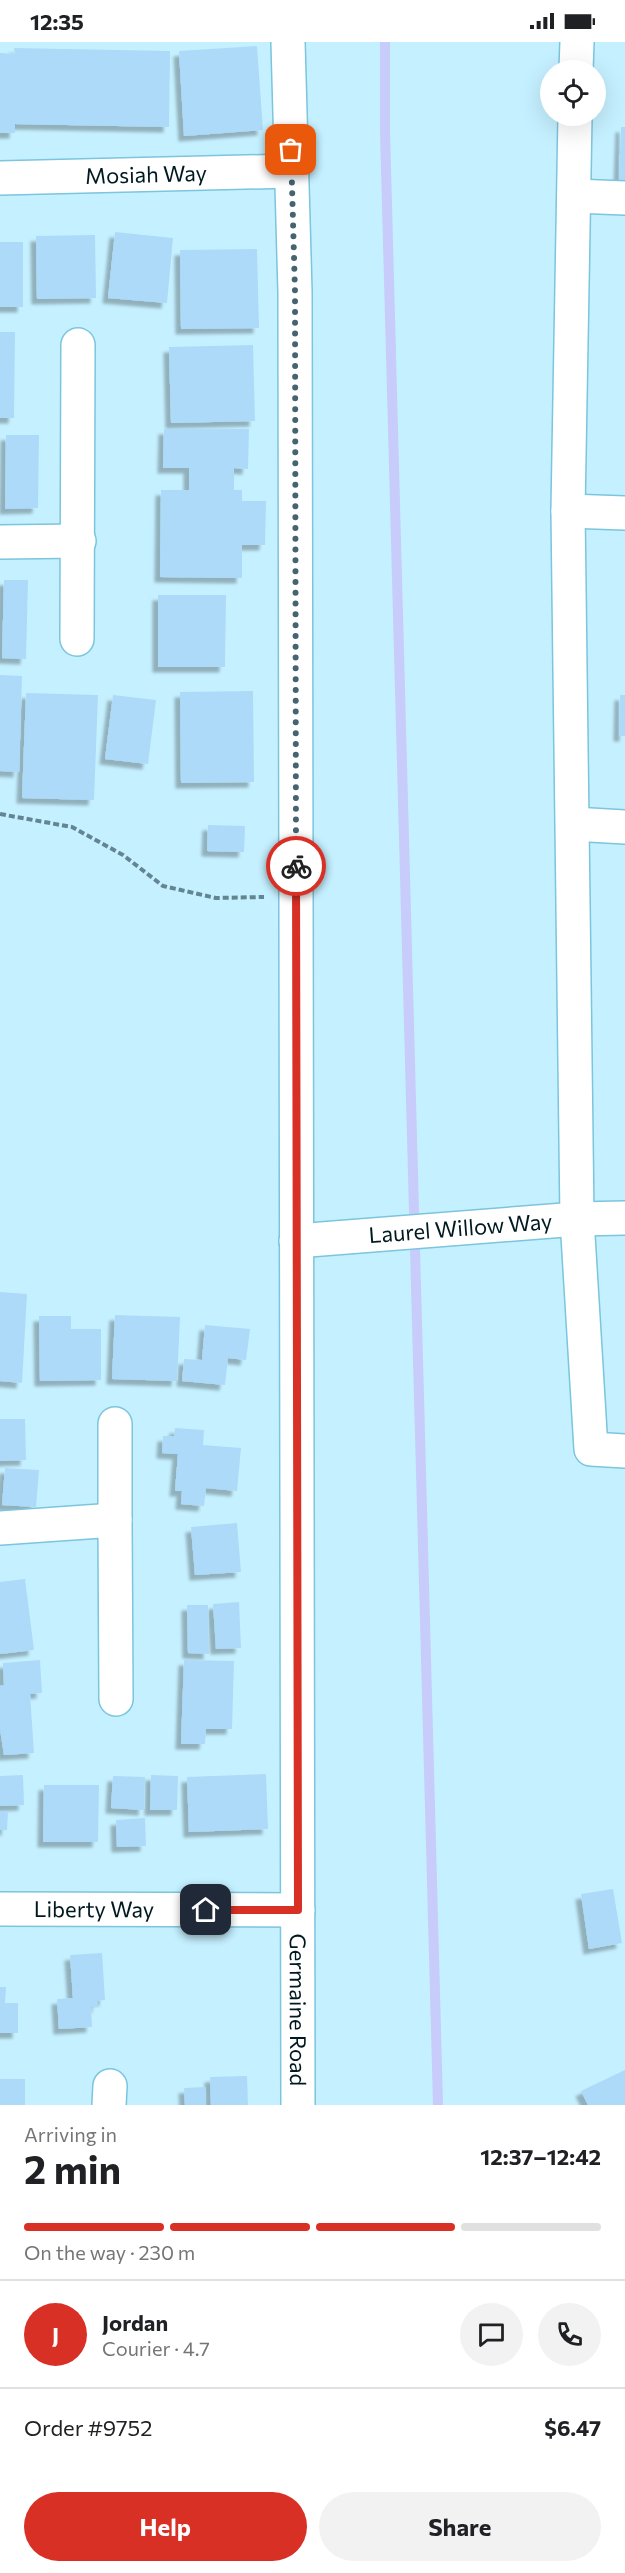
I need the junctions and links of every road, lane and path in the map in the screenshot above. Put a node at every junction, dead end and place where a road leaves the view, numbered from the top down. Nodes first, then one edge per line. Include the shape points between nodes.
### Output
1 (288, 42) edge
2 (577, 42) edge
3 (576, 60) edge
4 (575, 126) edge
5 (292, 171) junction
6 (0, 178) edge
7 (574, 196) junction
8 (625, 198) edge
9 (78, 345) dead end
10 (568, 511) junction
11 (625, 513) edge
12 (79, 541) junction
13 (0, 542) edge
14 (77, 639) dead end
15 (0, 814) edge
16 (573, 824) junction
17 (625, 828) edge
18 (296, 896) junction
19 (625, 1218) edge
20 (577, 1219) junction
21 (296, 1241) junction
22 (115, 1424) dead end
23 (625, 1451) edge
24 (115, 1520) junction
25 (0, 1528) edge
26 (116, 1700) dead end
27 (0, 1909) edge
28 (298, 1910) junction
29 (298, 2105) edge

1 - 5 street, Germaine Road
2 - 3 street
4 - 7 street
5 - 6 street, Mosiah Way
5 - 18 street, Germaine Road
7 - 8 street
7 - 10 street
9 - 12 street
10 - 11 street
10 - 16 street
12 - 13 street
12 - 14 street
15 - 18 path via 72,827 123,855 163,886 216,898
16 - 17 street
16 - 20 street
18 - 21 street, Germaine Road
19 - 20 street, Laurel Willow Way
20 - 21 street, Laurel Willow Way
20 - 23 street via 591,1449
21 - 28 street, Germaine Road
22 - 24 street
24 - 25 street
24 - 26 street
27 - 28 street, Liberty Way
28 - 29 street, Germaine Road

